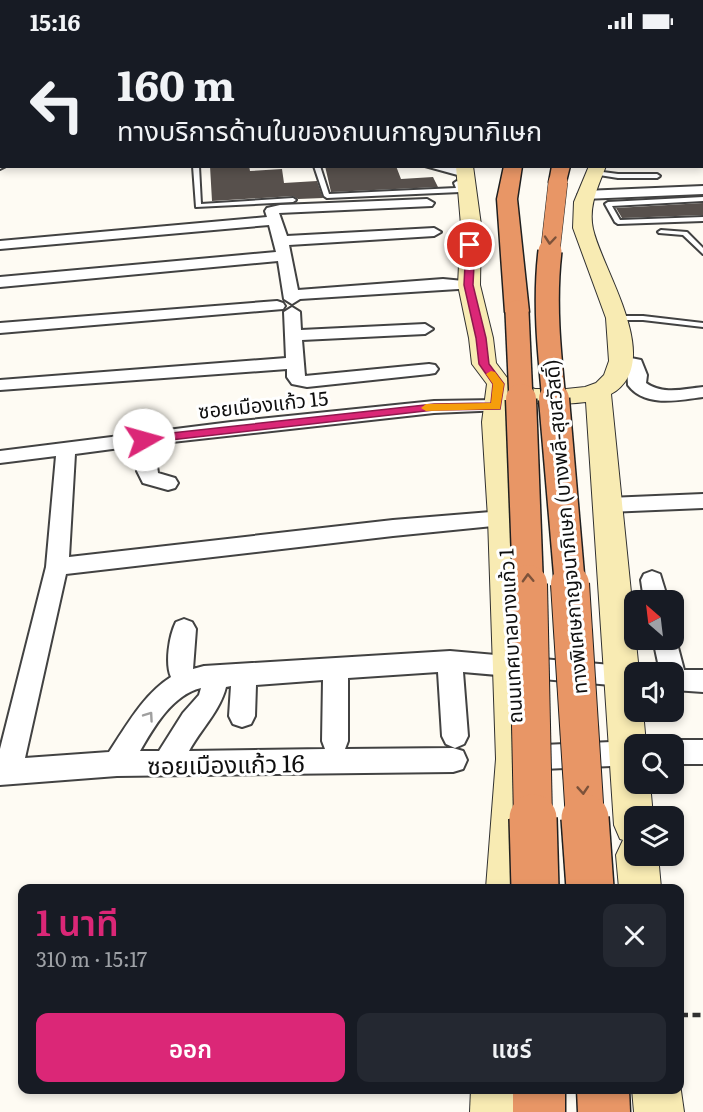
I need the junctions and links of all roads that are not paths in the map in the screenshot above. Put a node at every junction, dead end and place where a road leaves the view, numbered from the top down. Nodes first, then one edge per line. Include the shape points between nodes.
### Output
1 (196, 168) edge
2 (318, 168) edge
3 (439, 168) edge
4 (501, 168) edge
5 (513, 168) edge
6 (597, 170) edge
7 (462, 174) edge
8 (657, 176) dead end
9 (568, 181) edge
10 (703, 190) edge
11 (508, 194) junction
12 (703, 199) edge
13 (293, 200) dead end
14 (427, 203) dead end
15 (703, 219) edge
16 (274, 221) junction
17 (434, 232) dead end
18 (661, 232) dead end
19 (281, 241) junction
20 (0, 246) edge
21 (703, 252) edge
22 (284, 256) junction
23 (0, 282) edge
24 (469, 285) junction
25 (288, 303) junction
26 (617, 318) junction
27 (703, 326) edge
28 (0, 328) edge
29 (425, 329) dead end
30 (294, 335) junction
31 (621, 361) junction
32 (295, 363) junction
33 (429, 369) dead end
34 (0, 385) edge
35 (598, 391) junction
36 (703, 392) edge
37 (497, 395) junction
38 (144, 440) junction
39 (66, 449) junction
40 (0, 457) edge
41 (168, 483) dead end
42 (703, 501) edge
43 (608, 505) junction
44 (503, 518) junction
45 (57, 567) junction
46 (184, 629) dead end
47 (450, 661) junction
48 (626, 662) edge
49 (510, 666) junction
50 (336, 669) junction
51 (244, 675) junction
52 (624, 676) edge
53 (216, 677) junction
54 (684, 680) edge
55 (703, 681) edge
56 (186, 683) junction
57 (242, 716) dead end
58 (334, 741) dead end
59 (684, 752) edge
60 (703, 752) edge
61 (624, 753) edge
62 (516, 759) junction
63 (117, 764) junction
64 (166, 764) junction
65 (4, 772) edge
66 (638, 866) edge
67 (507, 884) edge
68 (535, 884) edge
69 (590, 884) edge
70 (640, 884) edge
71 (496, 1094) edge
72 (539, 1094) edge
73 (603, 1094) edge
74 (657, 1094) edge
75 (495, 1112) edge
76 (539, 1112) edge
77 (604, 1112) edge
78 (658, 1112) edge

1 - 13 lane via 198,206
2 - 7 lane via 327,196 460,190
3 - 7 street
4 - 11 highway, ทางพิเศษกาญจนาภิเษก (บางพลี-สุขสวัสดิ์)
5 - 11 highway, ทางพิเศษกาญจนาภิเษก (บางพลี-สุขสวัสดิ์)
6 - 8 lane via 618,176
6 - 9 main road
7 - 24 main road via 471,225
9 - 10 street
9 - 26 main road
9 -> 69 highway, ทางพิเศษกาญจนาภิเษก (บางพลี-สุขสวัสดิ์), bridge via 547,276 548,337 568,558
68 -> 11 highway, ทางพิเศษกาญจนาภิเษก (บางพลี-สุขสวัสดิ์), bridge via 519,344
12 - 15 lane via 608,204 618,222
14 - 16 street via 274,210
16 - 19 street
16 - 20 street
17 - 19 street
18 - 21 lane via 685,233
19 - 22 street
22 - 23 street
22 - 25 street
24 - 25 street via 443,284
24 - 37 main road via 484,364
25 - 28 street
25 - 30 street
26 - 27 lane
26 - 31 main road
29 - 30 street
30 - 32 street
31 - 35 main road via 615,378
31 - 36 street via 635,364 638,385 652,395
32 - 33 street via 298,381 307,382
32 - 34 street
35 - 37 main road via 566,397
35 - 43 main road
37 - 38 street, ซอยเมืองแก้ว 15 via 434,407
37 - 44 main road, ถนนเทศบาลบางแก้ว 1 via 495,422
38 - 39 street, ซอยเมืองแก้ว 15
38 - 41 street via 150,478
39 - 40 street, ซอยเมืองแก้ว 15
39 - 45 street
42 - 43 street
43 - 48 main road
44 - 45 street
44 - 49 main road, ถนนเทศบาลบางแก้ว 1
45 - 65 street
46 - 56 street via 180,670
47 - 49 street
47 - 50 street
47 - 64 street, ซอยเมืองแก้ว 16 via 454,748
49 - 52 street
49 - 62 main road, ถนนเทศบาลบางแก้ว 1
50 - 51 street
50 - 58 street
51 - 53 street
51 - 57 street
53 - 56 street
53 - 64 street via 210,700
54 - 55 street
63 -> 56 street via 151,711 167,693
59 - 60 street
61 - 62 street
62 - 67 main road, ถนนเทศบาลบางแก้ว 1
63 - 64 street, ซอยเมืองแก้ว 16
63 - 65 street, ซอยเมืองแก้ว 16
66 - 70 main road
71 - 75 main road
72 - 76 highway
73 - 77 highway
74 - 78 main road

